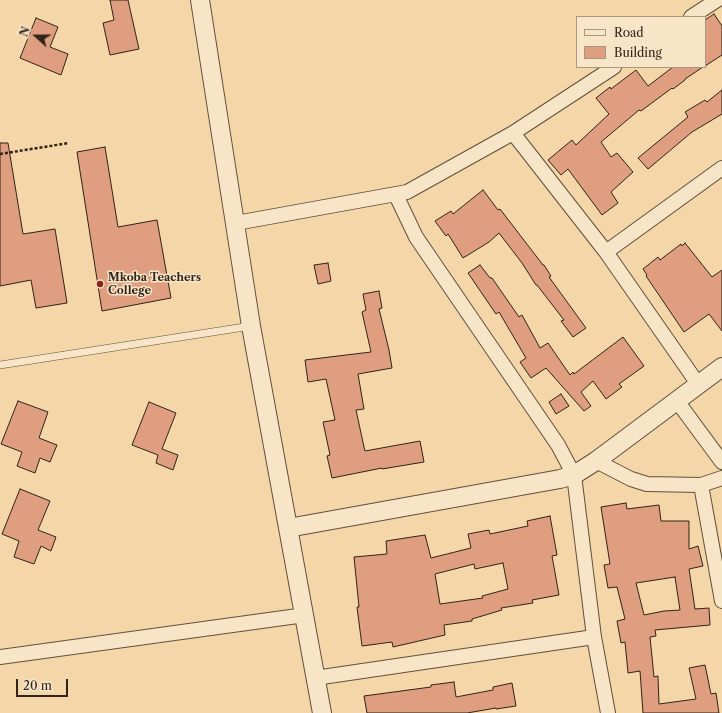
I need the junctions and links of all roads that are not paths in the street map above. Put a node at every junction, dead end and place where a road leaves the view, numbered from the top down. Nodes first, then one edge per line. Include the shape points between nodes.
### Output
1 (200, 0) edge
2 (717, 0) edge
3 (693, 16) edge
4 (612, 68) edge
5 (513, 133) junction
6 (722, 168) edge
7 (396, 195) junction
8 (236, 223) junction
9 (606, 252) junction
10 (251, 326) junction
11 (0, 365) edge
12 (722, 367) edge
13 (698, 384) junction
14 (677, 401) junction
15 (596, 461) junction
16 (722, 462) edge
17 (574, 475) junction
18 (722, 478) edge
19 (701, 485) junction
20 (288, 528) junction
21 (722, 601) edge
22 (305, 615) junction
23 (594, 637) junction
24 (0, 658) edge
25 (315, 678) junction
26 (322, 713) edge
27 (608, 713) edge

1 - 8 street
2 - 3 street
4 - 5 street
5 - 7 street via 414,189
5 - 9 street
6 - 9 street
7 - 8 street
7 - 17 street via 416,237 558,445
8 - 10 street
9 - 13 street
10 - 11 lane
10 - 20 street
12 - 13 street
13 - 14 street
14 - 15 street
14 - 16 street
15 - 17 street
15 - 19 street via 631,479 647,484
17 - 20 street via 560,480
17 - 23 street
18 - 19 street
19 - 21 street
20 - 22 street
22 - 24 street
22 - 25 street
23 - 25 street
23 - 27 street
25 - 26 street

